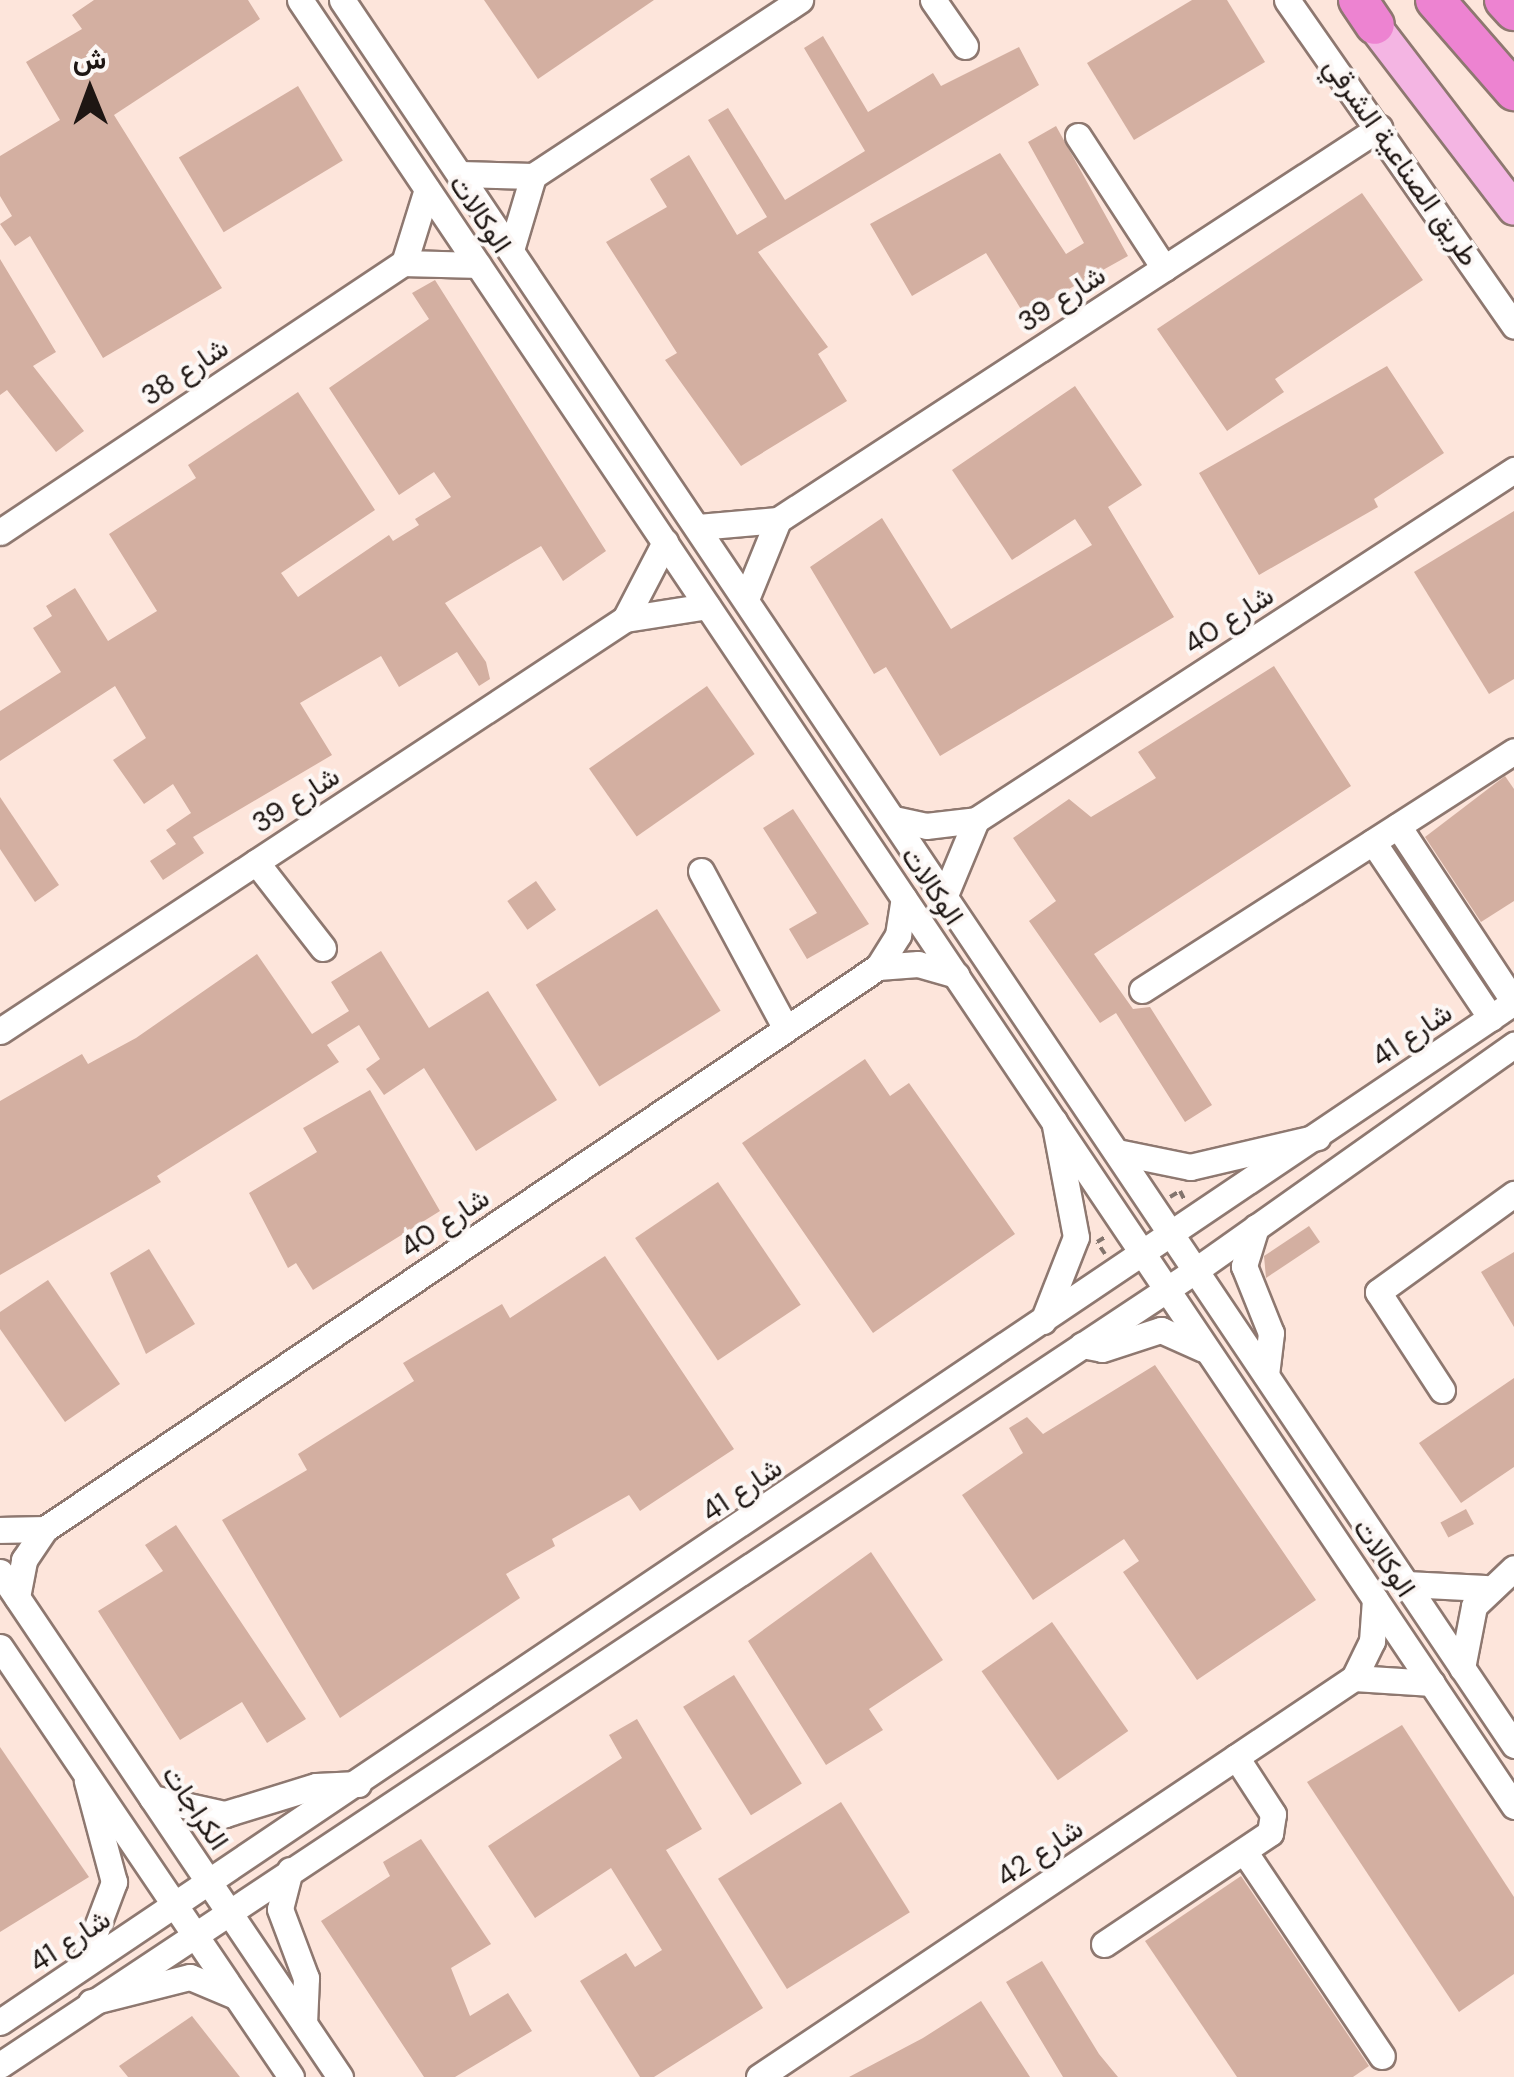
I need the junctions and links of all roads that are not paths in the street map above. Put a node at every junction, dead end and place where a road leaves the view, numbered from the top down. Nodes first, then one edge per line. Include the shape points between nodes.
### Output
1 (300, 0) edge
2 (342, 0) edge
3 (800, 0) edge
4 (933, 0) edge
5 (1287, 0) edge
6 (1435, 0) edge
7 (1504, 0) edge
8 (1362, 8) edge
9 (1514, 12) edge
10 (965, 46) dead end
11 (1514, 91) edge
12 (1379, 128) junction
13 (1078, 136) dead end
14 (460, 174) junction
15 (532, 176) junction
16 (427, 189) junction
17 (1514, 209) edge
18 (510, 250) junction
19 (404, 263) junction
20 (478, 265) junction
21 (1164, 268) junction
22 (1514, 326) edge
23 (1514, 470) edge
24 (778, 520) junction
25 (698, 527) junction
26 (0, 532) edge
27 (664, 542) junction
28 (746, 599) junction
29 (707, 606) junction
30 (626, 619) junction
31 (1514, 751) edge
32 (894, 819) junction
33 (976, 820) junction
34 (1398, 826) junction
35 (1373, 842) junction
36 (256, 862) junction
37 (1425, 867) junction
38 (701, 871) dead end
39 (1400, 882) junction
40 (945, 894) junction
41 (904, 898) junction
42 (323, 948) dead end
43 (878, 967) junction
44 (956, 975) junction
45 (1142, 990) dead end
46 (1514, 1002) edge
47 (1491, 1018) junction
48 (785, 1027) junction
49 (0, 1031) edge
50 (1514, 1046) edge
51 (1054, 1121) junction
52 (1318, 1137) junction
53 (1116, 1152) junction
54 (1514, 1194) edge
55 (1256, 1228) junction
56 (1174, 1236) junction
57 (1145, 1255) junction
58 (1196, 1270) junction
59 (1167, 1288) junction
60 (1040, 1325) junction
61 (1082, 1345) junction
62 (1211, 1354) junction
63 (1266, 1375) junction
64 (1442, 1390) dead end
65 (45, 1528) junction
66 (0, 1530) edge
67 (1514, 1568) edge
68 (0, 1572) edge
69 (1406, 1584) junction
70 (1484, 1588) junction
71 (17, 1598) junction
72 (1376, 1599) junction
73 (0, 1647) edge
74 (1462, 1668) junction
75 (1354, 1678) junction
76 (1432, 1683) junction
77 (1514, 1745) edge
78 (1236, 1757) junction
79 (86, 1771) junction
80 (358, 1784) junction
81 (152, 1798) junction
82 (1514, 1806) edge
83 (1244, 1851) junction
84 (290, 1870) junction
85 (209, 1884) junction
86 (176, 1907) junction
87 (229, 1910) junction
88 (194, 1934) junction
89 (1104, 1944) dead end
90 (80, 1970) junction
91 (238, 1997) junction
92 (91, 2002) junction
93 (0, 2022) edge
94 (304, 2023) junction
95 (1382, 2056) dead end
96 (0, 2065) edge
97 (292, 2077) edge
98 (340, 2077) edge
99 (759, 2077) edge

1 - 16 street, الوكالات
2 - 14 street, الوكالات
3 - 15 street
4 - 10 street
5 - 12 street, طريق الصناعية الشرقي
6 - 11 highway
7 - 9 highway
8 - 17 main road, طريق الصناعية الشرقي
12 - 21 street, شارع 39
12 - 22 street, طريق الصناعية الشرقي
13 - 21 street
14 - 15 street
14 - 18 street, الوكالات
15 - 18 street
16 - 19 street
16 - 20 street, الوكالات
18 - 25 street, الوكالات
19 - 20 street
19 - 26 street, شارع 38
20 - 27 street, الوكالات
21 - 24 street, شارع 39
23 - 33 street, شارع 40
24 - 25 street, شارع 39
24 - 28 street
25 - 28 street, الوكالات
27 - 29 street, الوكالات
27 - 30 street
28 - 32 street, الوكالات
29 - 30 street, شارع 39
29 - 41 street, الوكالات
30 - 36 street, شارع 39
31 - 34 street
32 - 33 street, شارع 40 via 926,826
32 - 40 street, الوكالات
33 - 40 street
34 - 35 street
34 - 37 street
35 - 39 street
35 - 45 street
36 - 42 street
36 - 49 street, شارع 39
37 - 39 street
37 - 46 street
38 - 48 street
39 - 47 street
40 - 53 street, الوكالات
41 - 43 street via 898,935
41 - 44 street, الوكالات
43 - 44 street via 918,964
43 - 48 street, شارع 40
44 - 51 street, الوكالات
46 - 47 street, شارع 41
47 - 52 street, شارع 41
48 - 65 street, شارع 40
50 - 55 street
51 - 57 street, الوكالات
51 - 60 street via 1076,1237
52 - 53 street via 1190,1167
52 - 56 street, شارع 41
53 - 56 street, الوكالات
54 - 64 street via 1378,1292
55 - 58 street
55 - 63 street via 1244,1266 1271,1333
56 - 57 street, شارع 41
56 - 58 street, الوكالات
57 - 59 street, الوكالات
57 - 60 street, شارع 41
58 - 59 street
58 - 63 street, الوكالات
59 - 61 street
59 - 62 street, الوكالات
60 - 80 street, شارع 41
61 - 62 street via 1102,1349 1161,1330
61 - 84 street
62 - 72 street, الوكالات
63 - 69 street, الوكالات
65 - 66 street
65 - 71 street, شارع 40 via 24,1560
67 - 70 street
68 - 71 street, الكراجات
69 - 70 street
69 - 74 street, الوكالات
70 - 74 street via 1466,1626
71 - 81 street, الكراجات
72 - 75 street via 1372,1641
72 - 76 street, الوكالات
73 - 79 street
74 - 77 street, الوكالات
75 - 76 street
75 - 78 street, شارع 42
76 - 82 street, الوكالات
78 - 83 street via 1276,1824
78 - 99 street, شارع 42
79 - 86 street
79 - 90 street via 114,1882
80 - 81 street via 316,1786 225,1814
80 - 85 street, شارع 41
81 - 85 street, الكراجات
83 - 89 street
83 - 95 street
84 - 87 street
84 - 94 street via 280,1909 306,1978
85 - 86 street, شارع 41
85 - 87 street, الكراجات
86 - 88 street
86 - 90 street, شارع 41
87 - 88 street
87 - 94 street, الكراجات
88 - 91 street
88 - 92 street
90 - 93 street, شارع 41
91 - 92 street via 190,1977
91 - 97 street
92 - 96 street
94 - 98 street, الكراجات

